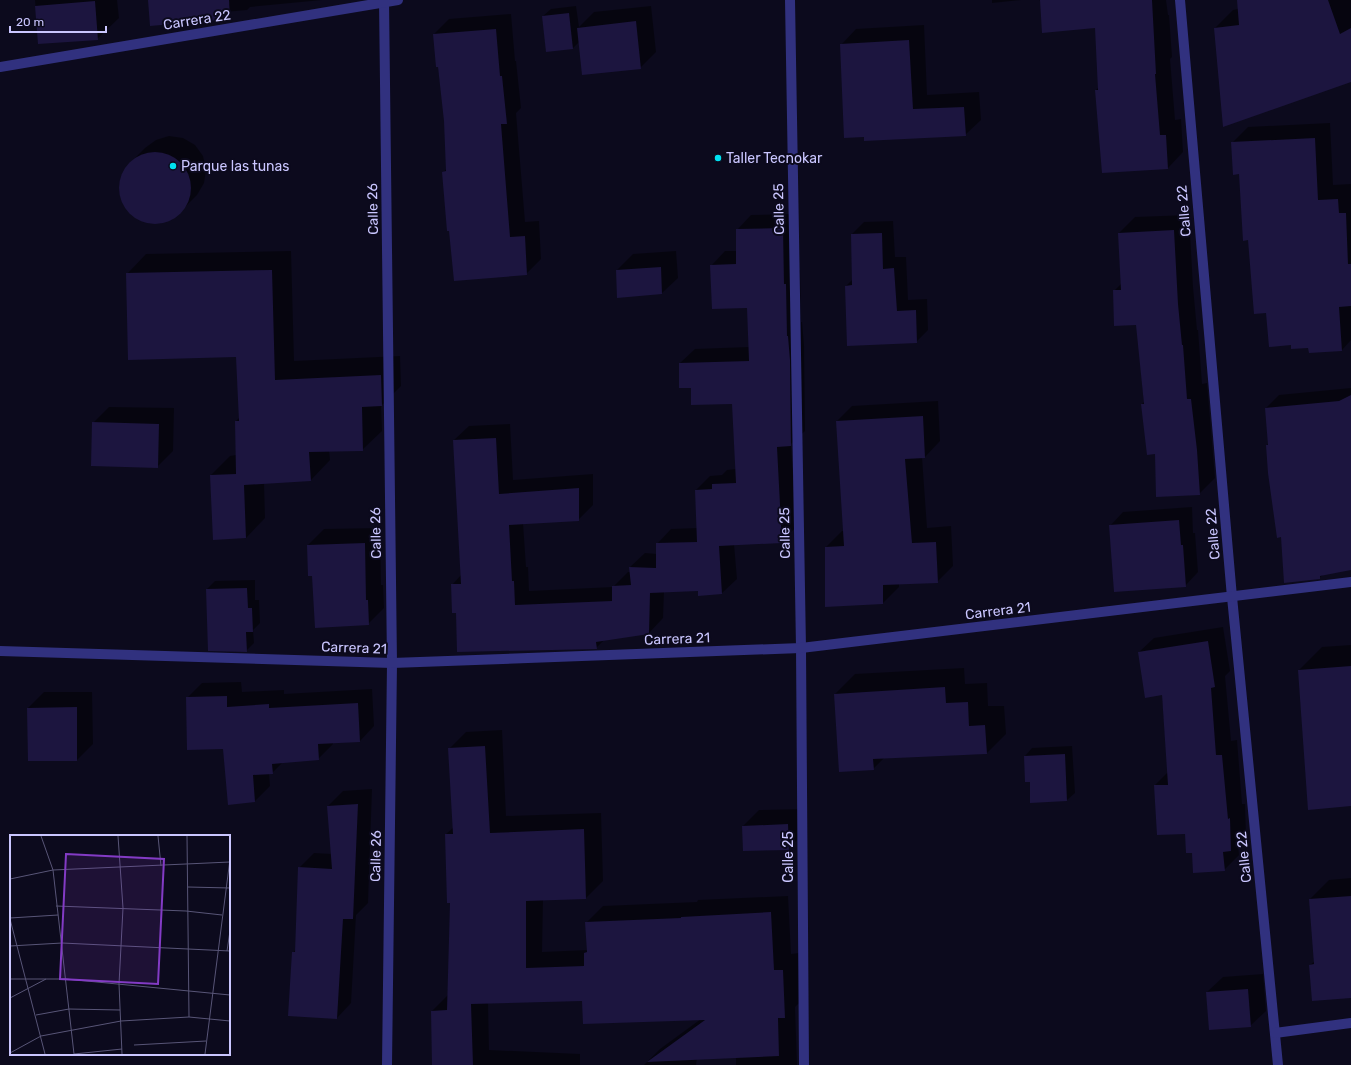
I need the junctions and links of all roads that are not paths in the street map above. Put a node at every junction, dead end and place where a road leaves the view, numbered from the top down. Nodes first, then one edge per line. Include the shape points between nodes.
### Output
1 (398, 0) edge
2 (790, 0) edge
3 (1180, 0) edge
4 (384, 1) edge
5 (0, 66) edge
6 (1351, 582) edge
7 (1232, 597) junction
8 (801, 648) junction
9 (0, 651) edge
10 (392, 664) junction
11 (1351, 1023) edge
12 (1275, 1033) junction
13 (387, 1065) edge
14 (804, 1065) edge
15 (1278, 1065) edge

1 - 4 street, Carrera 22
2 - 8 street, Calle 25
3 - 7 street, Calle 22
4 - 5 street, Carrera 22
4 - 10 street, Calle 26
6 - 7 street, Carrera 21
7 - 8 street, Carrera 21
7 - 12 street, Calle 22
8 - 10 street, Carrera 21
8 - 14 street, Calle 25
9 - 10 street, Carrera 21
10 - 13 street, Calle 26
11 - 12 street
12 - 15 street, Calle 22

